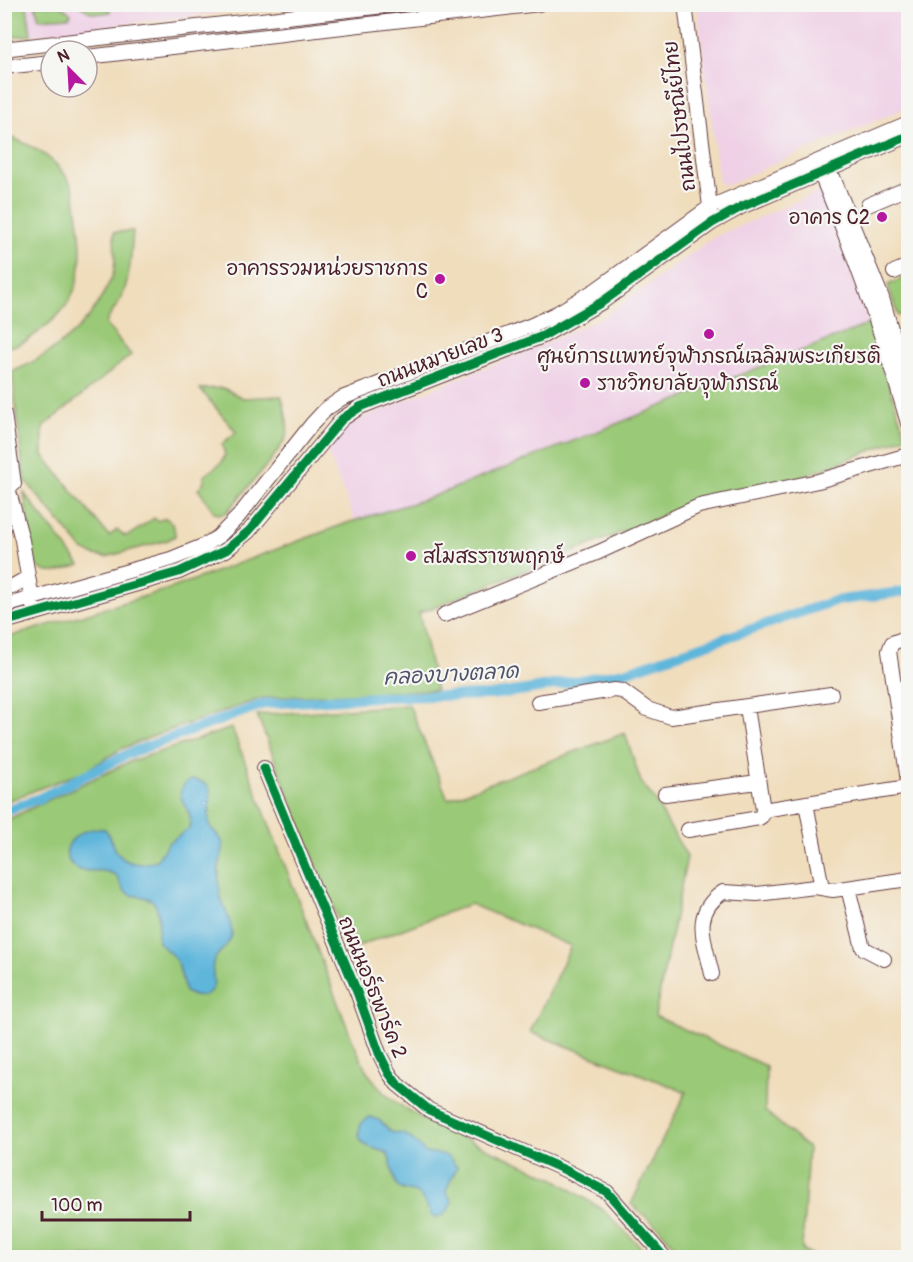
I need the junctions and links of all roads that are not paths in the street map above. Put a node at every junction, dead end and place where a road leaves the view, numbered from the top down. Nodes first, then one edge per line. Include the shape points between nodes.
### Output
1 (402, 4) edge
2 (539, 4) edge
3 (685, 4) edge
4 (99, 56) edge
5 (6, 59) edge
6 (39, 61) edge
7 (909, 123) edge
8 (909, 136) edge
9 (823, 165) junction
10 (909, 188) edge
11 (868, 206) dead end
12 (710, 207) junction
13 (712, 223) junction
14 (909, 266) edge
15 (894, 272) dead end
16 (909, 387) edge
17 (4, 414) edge
18 (909, 423) edge
19 (909, 456) edge
20 (4, 473) edge
21 (22, 540) junction
22 (27, 578) junction
23 (4, 587) edge
24 (31, 599) junction
25 (4, 606) edge
26 (34, 614) junction
27 (444, 615) dead end
28 (4, 622) edge
29 (909, 637) edge
30 (831, 694) dead end
31 (538, 702) dead end
32 (747, 707) junction
33 (264, 768) dead end
34 (909, 781) edge
35 (758, 782) junction
36 (909, 787) edge
37 (665, 794) dead end
38 (806, 803) junction
39 (763, 810) junction
40 (687, 830) dead end
41 (909, 879) edge
42 (822, 888) junction
43 (848, 888) junction
44 (884, 959) dead end
45 (712, 974) dead end
46 (665, 1257) edge

1 - 5 street
2 - 4 street
3 - 12 street, ถนนไปรษณีย์ไทย
5 - 6 street
7 - 9 street, ถนนหมายเลข 3
8 - 9 street, ถนนหมายเลข 3
9 - 12 street, ถนนหมายเลข 3
9 - 13 street, ถนนหมายเลข 3
9 - 16 street via 882,298
9 - 18 street
10 - 11 street
12 - 13 street, ถนนไปรษณีย์ไทย
12 - 24 street, ถนนหมายเลข 3 via 597,289 557,313 342,398 302,435 218,537 162,562
13 - 26 street, ถนนหมายเลข 3 via 602,302 548,333 392,393 342,419 249,531 224,551 180,572
14 - 15 street
17 - 21 street
19 - 27 street via 818,482 699,506
20 - 21 street
21 - 22 street
22 - 23 street
22 - 24 street
24 - 25 street, ถนนหมายเลข 3
24 - 26 street
26 - 28 street, ถนนหมายเลข 3
29 - 34 street via 892,643 889,651
30 - 32 street
31 - 32 street via 614,690 622,691 647,709 671,717
32 - 35 street
33 - 46 street, ถนนนอร์ธพาร์ค 2 via 379,1053 397,1084 429,1110 607,1192
35 - 37 street
35 - 39 street
36 - 38 street
38 - 39 street
38 - 42 street
39 - 40 street via 759,818
41 - 43 street
42 - 43 street
42 - 45 street via 757,894 732,891 715,897 701,919
43 - 44 street via 863,948

